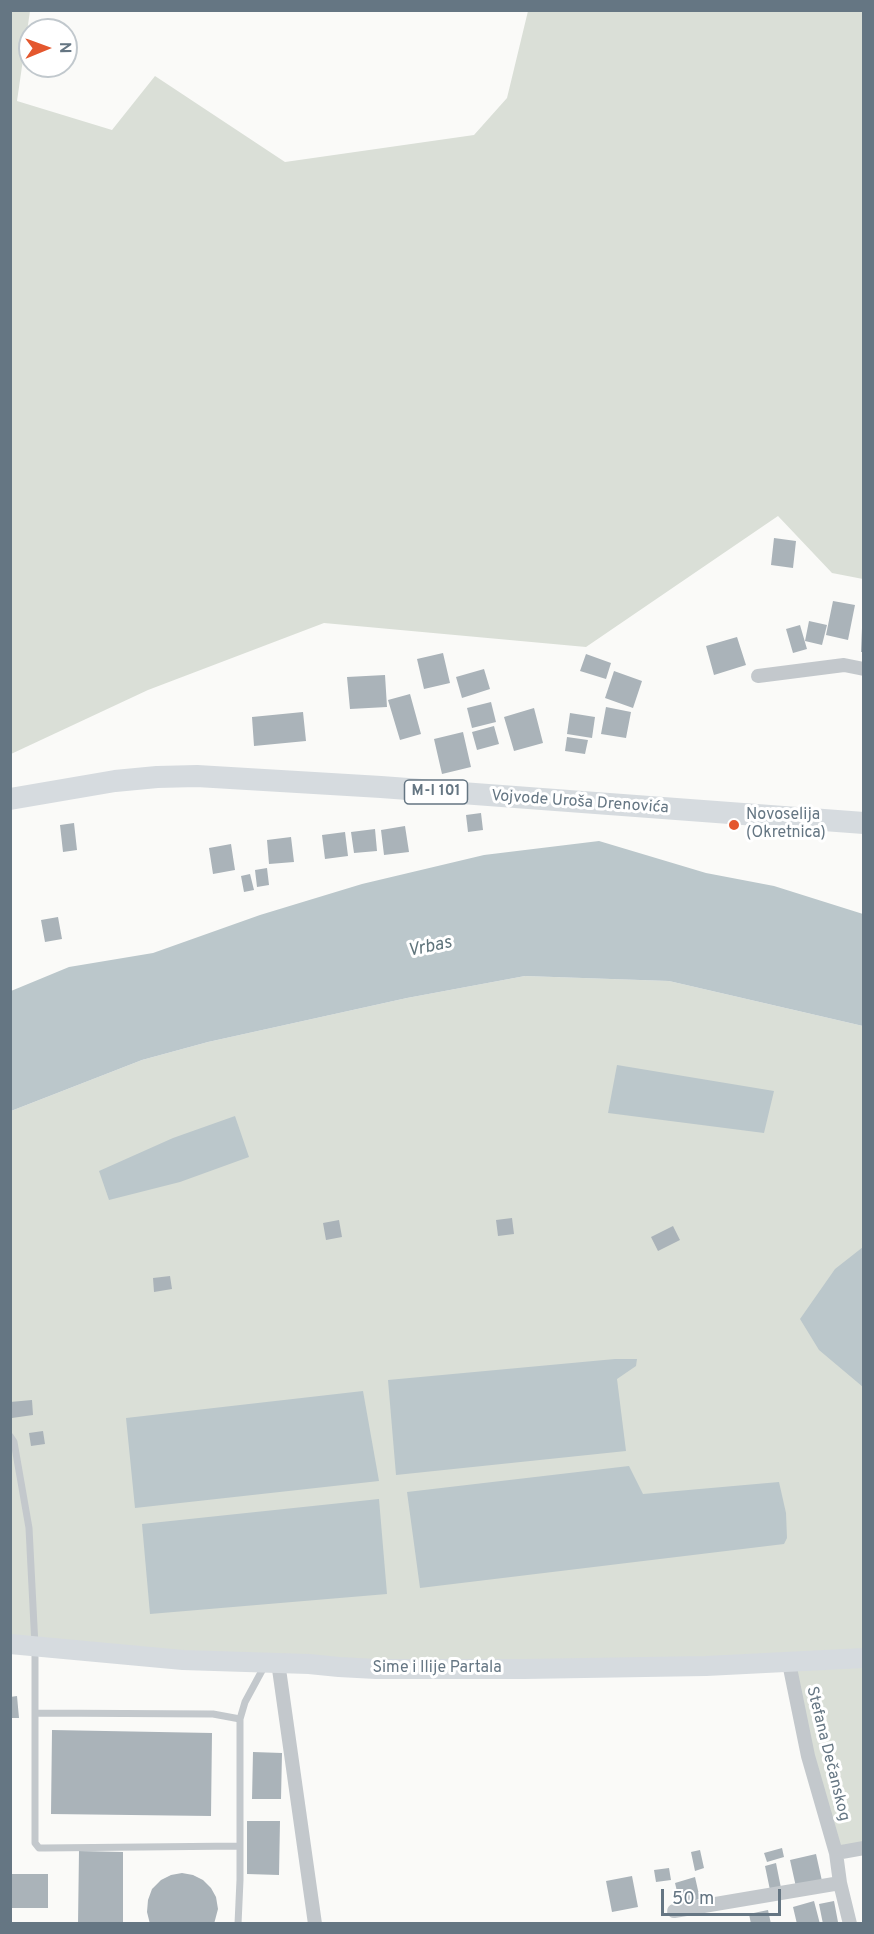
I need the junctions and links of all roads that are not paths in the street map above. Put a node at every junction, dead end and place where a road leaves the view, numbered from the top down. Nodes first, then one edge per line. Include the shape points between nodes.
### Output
1 (864, 669) edge
2 (758, 676) dead end
3 (10, 799) edge
4 (864, 823) edge
5 (10, 1436) edge
6 (10, 1644) edge
7 (35, 1646) junction
8 (864, 1658) edge
9 (272, 1663) junction
10 (789, 1663) junction
11 (35, 1713) junction
12 (240, 1719) junction
13 (240, 1846) junction
14 (864, 1848) edge
15 (836, 1853) junction
16 (840, 1883) junction
17 (674, 1911) dead end
18 (238, 1923) edge
19 (315, 1923) edge
20 (850, 1923) edge

1 - 2 street via 844,665
3 - 4 main road, Vojvode Uroša Drenovića / M-I 101 via 138,779 208,777
5 - 7 lane via 28,1528
6 - 7 street, Sime i Ilije Partala
7 - 9 street, Sime i Ilije Partala via 183,1660
7 - 11 lane
8 - 10 street, Sime i Ilije Partala
9 - 10 street, Sime i Ilije Partala via 395,1669
9 - 12 lane via 245,1702
9 - 19 street
10 - 15 street, Stefana Dečanskog via 808,1756
11 - 12 lane via 203,1714
11 - 13 lane via 34,1833 39,1848
12 - 13 lane
13 - 18 lane
14 - 15 street
15 - 16 street, Stefana Dečanskog
16 - 17 street
16 - 20 street, Stefana Dečanskog

